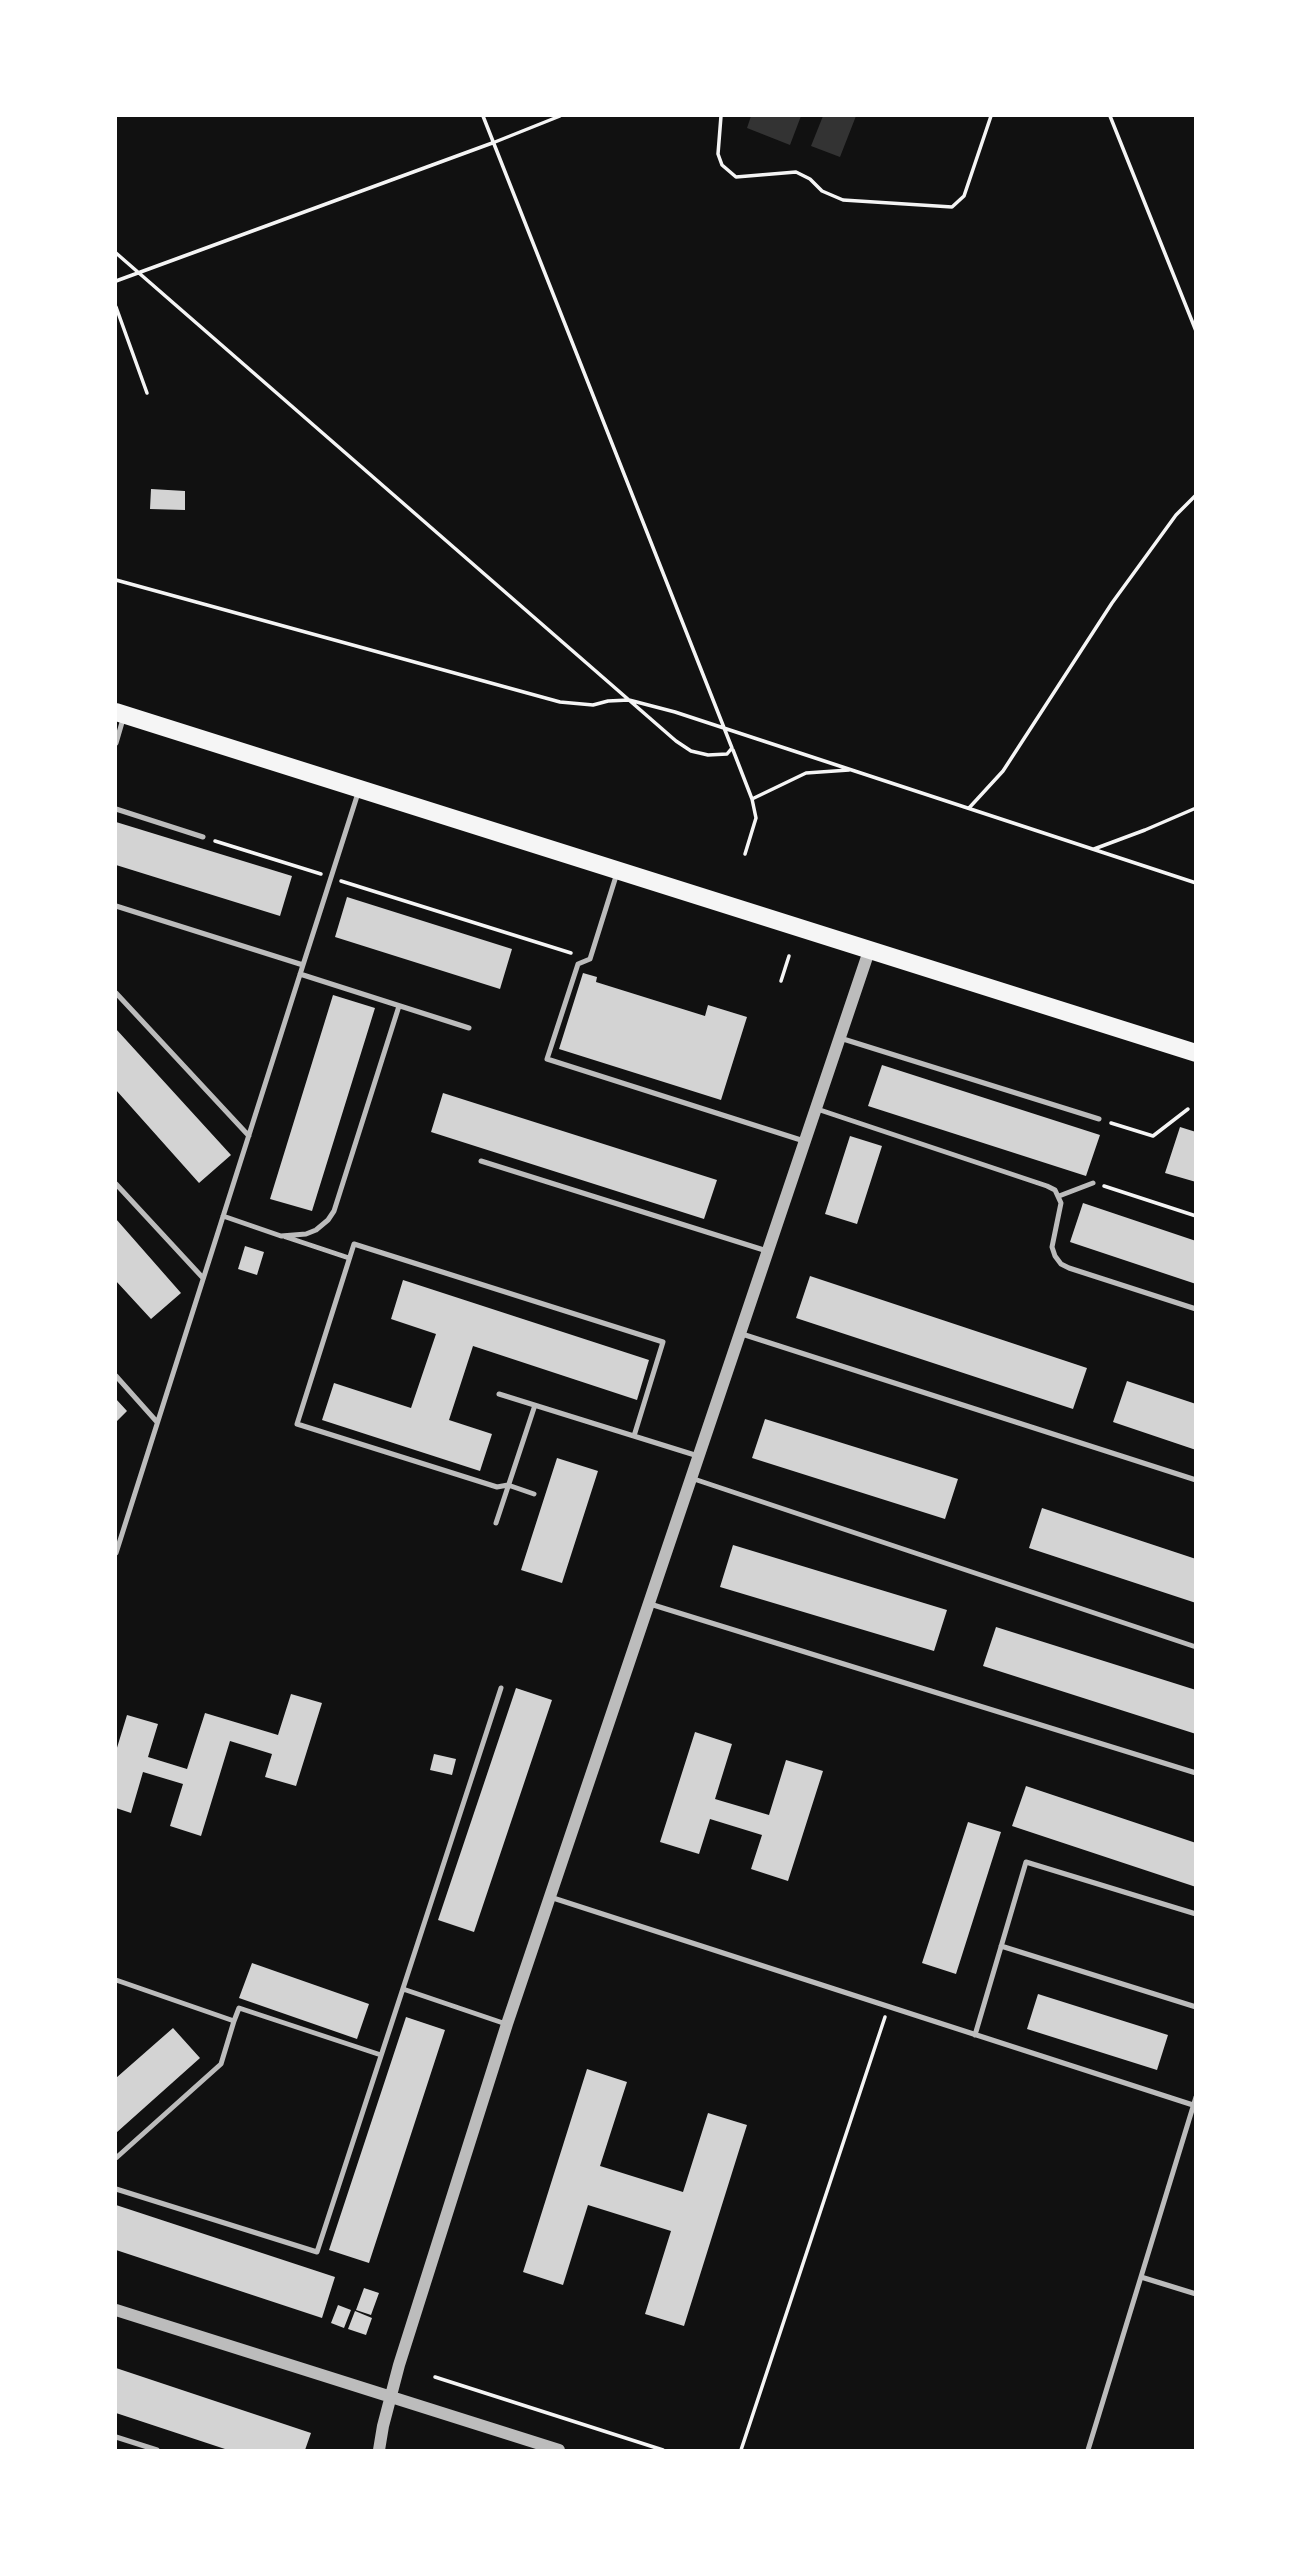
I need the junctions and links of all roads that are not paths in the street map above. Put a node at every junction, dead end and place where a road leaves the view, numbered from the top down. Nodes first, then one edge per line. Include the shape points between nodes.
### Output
1 (120, 714) edge
2 (116, 743) edge
3 (359, 789) junction
4 (116, 809) edge
5 (203, 837) road end
6 (618, 870) junction
7 (116, 905) edge
8 (869, 951) junction
9 (303, 965) junction
10 (300, 974) junction
11 (116, 993) edge
12 (399, 1006) junction
13 (469, 1028) dead end
14 (840, 1038) junction
15 (1195, 1053) edge
16 (815, 1108) junction
17 (1099, 1119) road end
18 (248, 1136) junction
19 (804, 1141) junction
20 (481, 1161) dead end
21 (1093, 1182) road end
22 (116, 1184) edge
23 (1059, 1196) junction
24 (223, 1216) junction
25 (281, 1236) junction
26 (767, 1251) junction
27 (349, 1258) junction
28 (203, 1278) junction
29 (1195, 1309) edge
30 (740, 1333) junction
31 (116, 1376) edge
32 (499, 1394) dead end
33 (534, 1405) junction
34 (158, 1422) junction
35 (634, 1436) junction
36 (698, 1456) junction
37 (691, 1478) junction
38 (1195, 1480) edge
39 (508, 1485) junction
40 (534, 1494) dead end
41 (496, 1523) dead end
42 (116, 1553) edge
43 (649, 1604) junction
44 (1195, 1647) edge
45 (501, 1688) dead end
46 (1195, 1773) edge
47 (550, 1897) junction
48 (1195, 1914) edge
49 (1001, 1946) junction
50 (116, 1980) edge
51 (403, 1989) junction
52 (1195, 2007) edge
53 (234, 2021) junction
54 (508, 2024) junction
55 (975, 2035) junction
56 (381, 2056) junction
57 (1195, 2097) edge
58 (1193, 2105) junction
59 (116, 2158) edge
60 (116, 2189) edge
61 (1141, 2277) junction
62 (1195, 2294) edge
63 (116, 2311) edge
64 (390, 2397) junction
65 (116, 2437) edge
66 (157, 2451) edge
67 (379, 2451) edge
68 (559, 2451) edge
69 (1088, 2451) edge

1 - 2 lane
1 - 3 main road
3 - 6 main road
3 - 9 lane
4 - 5 lane
6 - 8 main road
6 - 19 lane via 590,959 578,964 547,1059
7 - 9 lane
8 - 14 street
8 - 15 main road
9 - 10 lane
10 - 12 lane
10 - 18 lane
11 - 18 lane
12 - 13 lane
12 - 25 lane via 334,1211 316,1230
14 - 16 street
14 - 17 lane
16 - 19 street
16 - 23 lane via 1047,1186
18 - 24 lane
19 - 26 street
20 - 26 lane
21 - 23 lane
22 - 28 lane
23 - 29 lane via 1061,1209 1052,1247 1061,1264
24 - 25 lane
24 - 28 lane
25 - 27 lane
26 - 30 street
27 - 35 lane via 354,1244 663,1342
27 - 39 lane via 297,1424 497,1487
28 - 34 lane
30 - 36 street
30 - 38 lane
31 - 34 lane
32 - 33 lane
33 - 35 lane
33 - 39 lane
34 - 42 lane
35 - 36 lane
36 - 37 street
37 - 43 street
37 - 44 lane
39 - 40 lane
39 - 41 lane
43 - 46 lane
43 - 47 street
45 - 51 lane
47 - 54 street
47 - 55 lane
48 - 49 lane via 1026,1862
49 - 52 lane
49 - 55 lane
50 - 53 lane
51 - 54 lane
51 - 56 lane
53 - 56 lane via 239,2008
53 - 59 lane via 221,2064
54 - 64 street
55 - 58 lane
56 - 60 lane via 317,2252
57 - 58 lane
58 - 61 lane
61 - 62 lane
61 - 69 lane
63 - 64 street
64 - 67 street
64 - 68 street
65 - 66 lane

